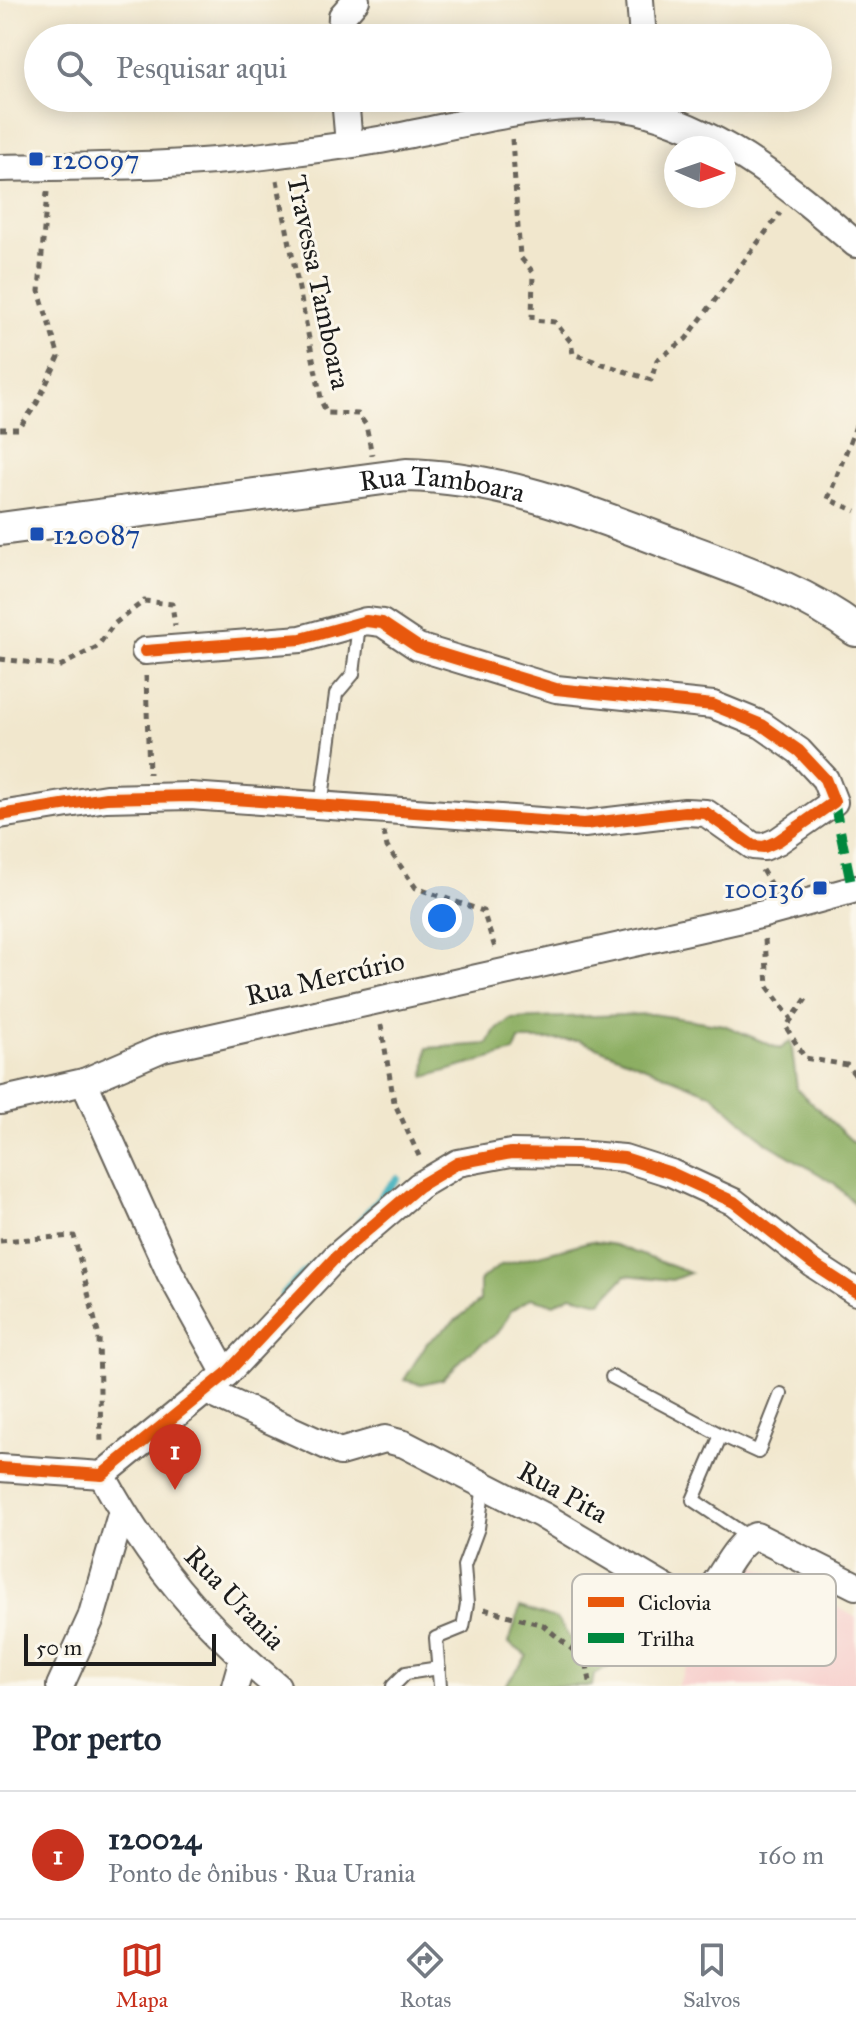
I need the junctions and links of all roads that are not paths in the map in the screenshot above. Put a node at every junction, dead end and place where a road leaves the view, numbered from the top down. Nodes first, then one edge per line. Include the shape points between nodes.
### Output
1 (356, 0) edge
2 (640, 0) edge
3 (342, 24) edge
4 (642, 24) edge
5 (346, 112) edge
6 (532, 112) edge
7 (660, 112) edge
8 (349, 144) junction
9 (0, 168) edge
10 (856, 244) edge
11 (0, 529) edge
12 (359, 622) junction
13 (856, 630) edge
14 (145, 651) road end
15 (321, 806) junction
16 (0, 815) edge
17 (856, 889) edge
18 (84, 1082) junction
19 (0, 1101) edge
20 (856, 1292) edge
21 (226, 1374) junction
22 (612, 1377) dead end
23 (206, 1391) junction
24 (781, 1394) dead end
25 (721, 1435) junction
26 (0, 1468) edge
27 (102, 1475) junction
28 (484, 1485) junction
29 (122, 1511) junction
30 (750, 1538) junction
31 (641, 1574) edge
32 (720, 1574) edge
33 (833, 1574) edge
34 (836, 1576) edge
35 (856, 1586) edge
36 (243, 1658) junction
37 (439, 1668) junction
38 (60, 1686) edge
39 (235, 1686) edge
40 (277, 1686) edge
41 (393, 1686) edge
42 (440, 1686) edge

1 - 3 street
2 - 4 street
5 - 8 street
6 - 8 street
7 - 10 street via 745,155
8 - 9 street via 168,165
11 - 13 street, Rua Tamboara via 406,475 453,476 574,507 778,584
12 - 14 street via 301,639
12 - 15 lane via 353,674 336,694
12 - 15 street via 382,623 418,647 556,689 713,705 762,725 799,751 825,779 834,802 764,847 753,846 706,813 584,824
15 - 16 street via 106,798
17 - 18 street, Rua Mercúrio via 163,1048
18 - 19 street, Rua Mercúrio
18 - 21 street via 170,1273
20 - 21 street via 734,1202 671,1173 624,1158 511,1153 458,1163 430,1179 336,1257
21 - 23 street
22 - 25 lane
23 - 27 street
23 - 28 street, Rua Pita via 325,1447 340,1452 385,1439
24 - 25 lane via 758,1452
25 - 30 lane via 693,1500
26 - 27 street
27 - 29 street, Rua Urania
28 - 31 street, Rua Pita
28 - 37 lane via 478,1528 464,1566 463,1627 436,1638
29 - 36 street, Rua Urania via 177,1592
29 - 38 street via 91,1618
30 - 32 street, Rua Pita
30 - 33 street via 762,1537
34 - 35 street
36 - 39 street
36 - 40 street, Rua Urania
37 - 41 lane via 406,1673
37 - 42 lane

